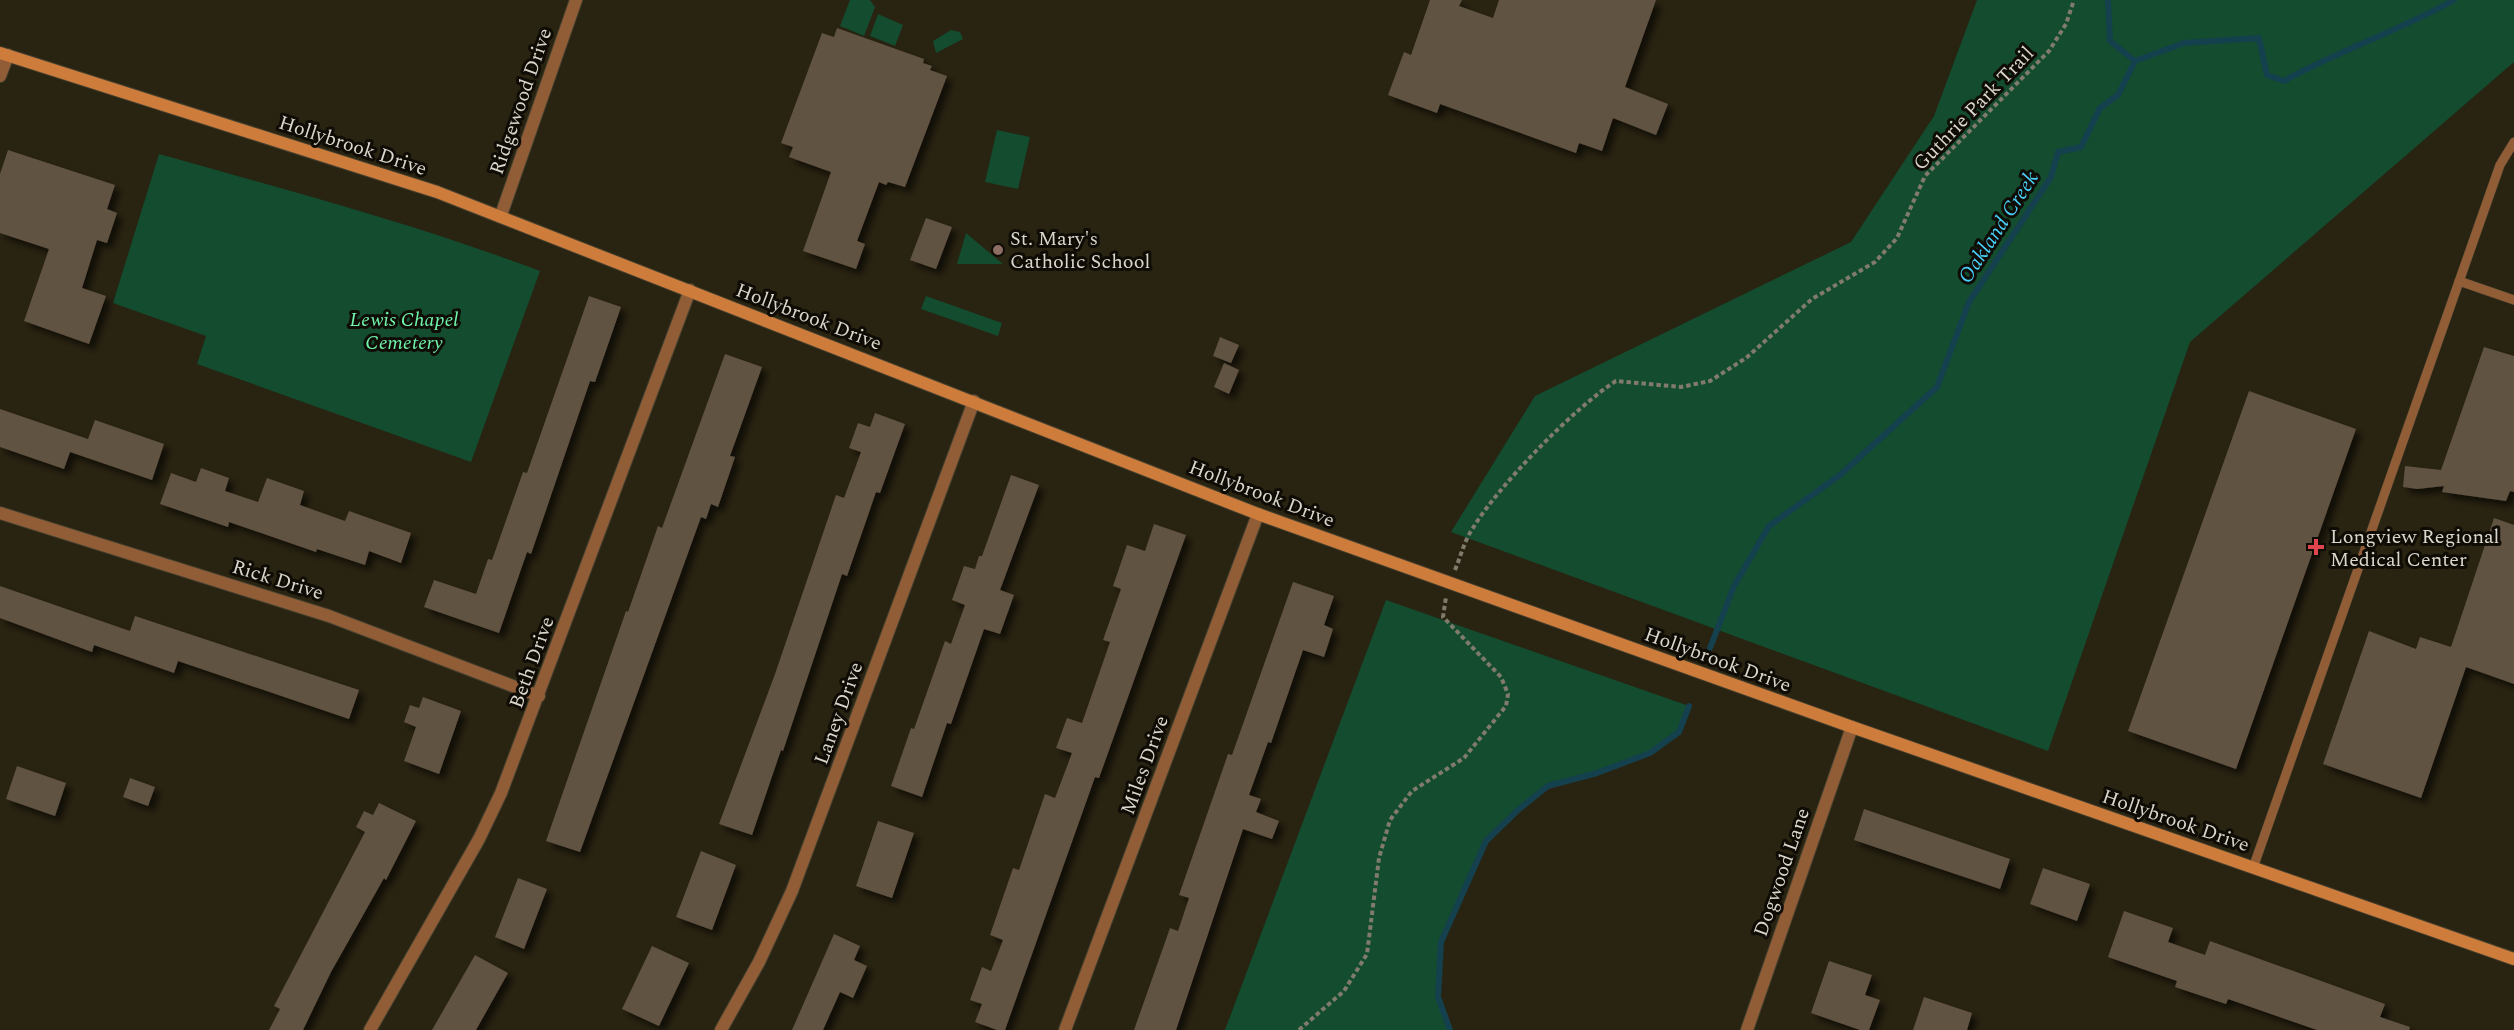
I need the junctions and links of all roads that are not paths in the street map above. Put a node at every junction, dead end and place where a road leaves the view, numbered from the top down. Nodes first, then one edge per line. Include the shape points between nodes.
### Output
1 (576, 0) edge
2 (4, 54) edge
3 (0, 76) edge
4 (2514, 142) edge
5 (501, 215) junction
6 (2459, 281) junction
7 (690, 290) junction
8 (2514, 300) edge
9 (974, 401) junction
10 (0, 513) edge
11 (1258, 514) junction
12 (539, 696) junction
13 (1852, 728) junction
14 (2253, 868) junction
15 (2514, 959) edge
16 (370, 1030) edge
17 (721, 1030) edge
18 (1065, 1030) edge
19 (1747, 1030) edge

1 - 5 street, Ridgewood Drive
2 - 3 street
2 - 5 main road, Hollybrook Drive
4 - 6 lane via 2503,158
5 - 7 main road, Hollybrook Drive
6 - 8 lane
6 - 14 lane
7 - 9 main road, Hollybrook Drive
7 - 12 street, Beth Drive
9 - 11 main road, Hollybrook Drive
9 - 17 street, Laney Drive via 792,891
10 - 12 street, Rick Drive via 338,619
11 - 13 main road, Hollybrook Drive
11 - 18 street, Miles Drive
12 - 16 street, Beth Drive via 482,831
13 - 14 main road, Hollybrook Drive
13 - 19 street, Dogwood Lane
14 - 15 main road, Hollybrook Drive

